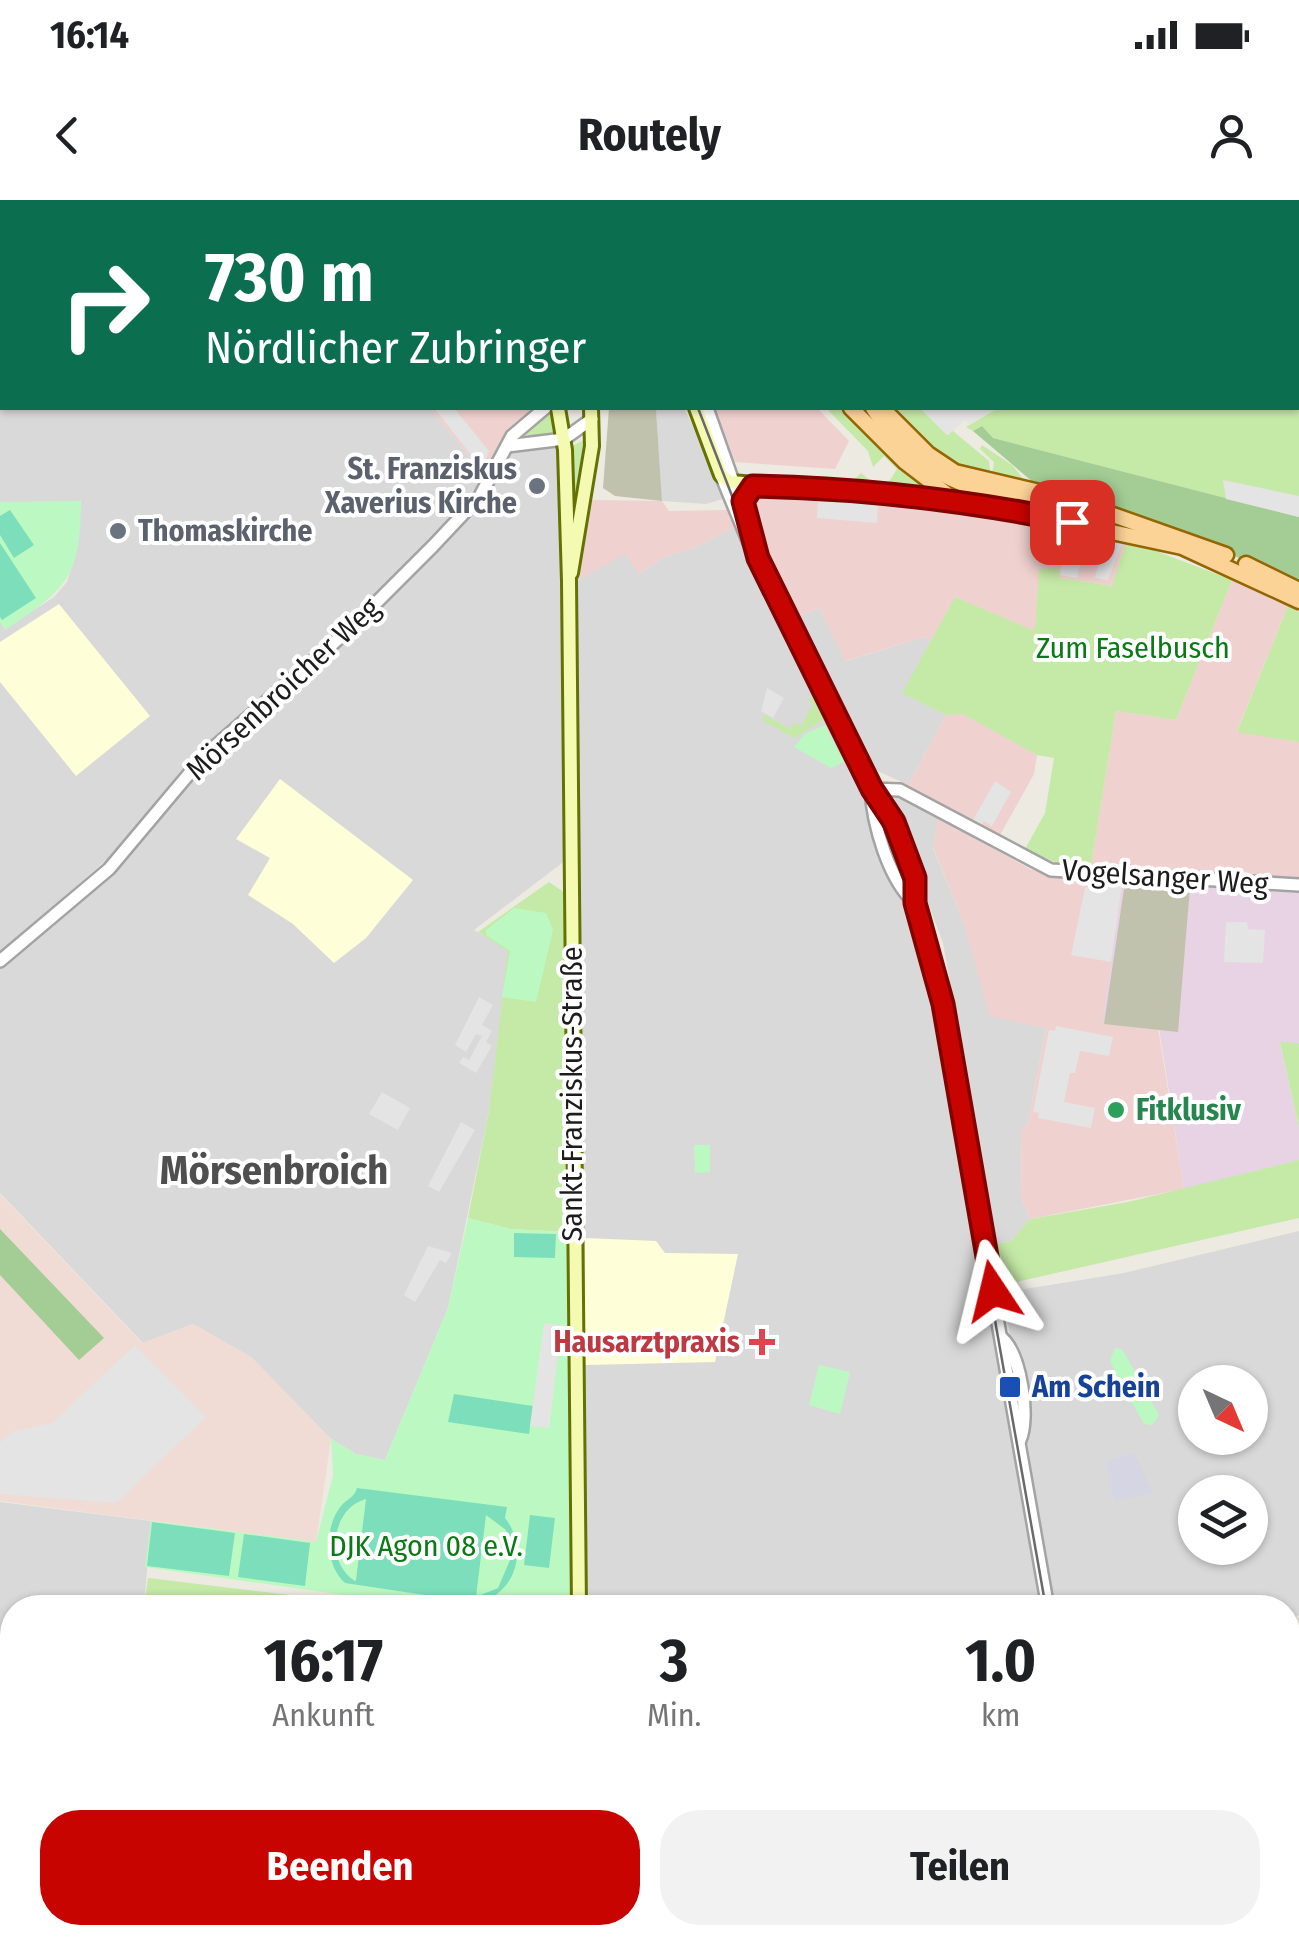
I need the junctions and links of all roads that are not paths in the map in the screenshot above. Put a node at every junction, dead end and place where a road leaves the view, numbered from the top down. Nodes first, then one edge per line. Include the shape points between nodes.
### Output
1 (542, 410) edge
2 (558, 410) edge
3 (697, 410) edge
4 (708, 410) edge
5 (853, 410) edge
6 (875, 410) edge
7 (591, 411) edge
8 (888, 411) edge
9 (519, 428) junction
10 (564, 439) junction
11 (527, 440) junction
12 (507, 446) junction
13 (721, 475) junction
14 (737, 484) junction
15 (753, 486) junction
16 (952, 498) junction
17 (743, 501) junction
18 (1182, 547) junction
19 (758, 558) junction
20 (569, 581) junction
21 (1299, 590) edge
22 (1299, 601) edge
23 (872, 789) junction
24 (1299, 885) edge
25 (0, 961) edge
26 (579, 1595) edge
27 (1046, 1595) edge

1 - 9 street, Mörsenbroicher Weg
2 - 10 main road, Sankt-Franziskus-Straße
3 - 13 main road
4 - 14 street
5 - 16 main road
6 - 18 main road via 912,454 954,483 1105,519
7 - 10 street
7 - 20 main road, Sankt-Franziskus-Straße via 587,486
8 - 21 main road via 955,472 1149,525
9 - 11 street
9 - 12 street, Mörsenbroicher Weg
10 - 11 street
10 - 20 main road, Sankt-Franziskus-Straße
11 - 12 street
12 - 25 street, Mörsenbroicher Weg via 480,496 410,569 204,756 109,869
13 - 14 main road
13 - 19 street
14 - 15 main road
14 - 17 street
15 - 16 main road
15 - 17 street
16 - 18 main road
17 - 19 street
18 - 22 main road
19 - 23 street
20 - 26 main road, Sankt-Franziskus-Straße
23 - 24 street, Vogelsanger Weg via 900,790 1058,872
23 - 27 street via 894,822 915,878 915,903 943,1004

